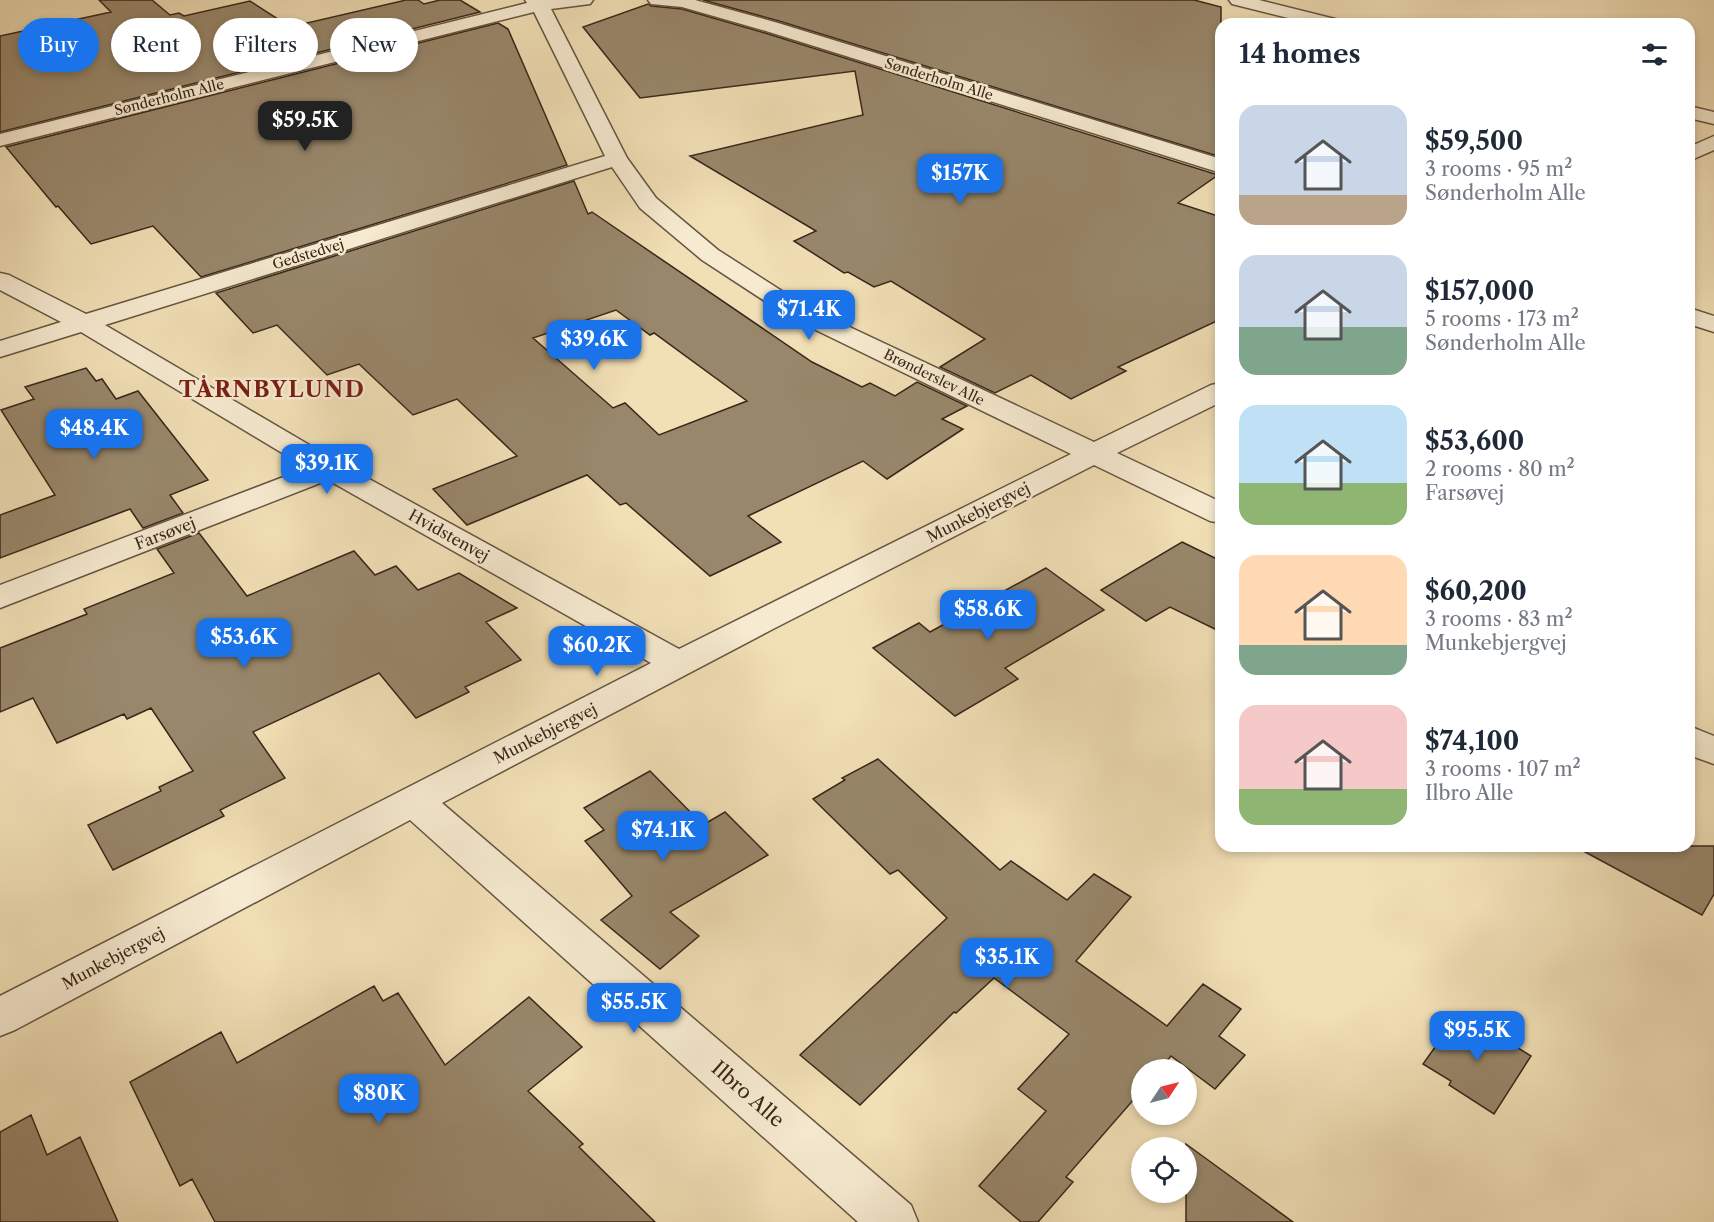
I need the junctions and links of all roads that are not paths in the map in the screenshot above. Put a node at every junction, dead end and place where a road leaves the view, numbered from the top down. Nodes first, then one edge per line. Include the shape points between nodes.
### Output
1 (584, 0) edge
2 (657, 0) edge
3 (1238, 0) edge
4 (537, 2) edge
5 (1309, 18) edge
6 (1695, 113) edge
7 (1714, 118) edge
8 (0, 140) edge
9 (1714, 142) edge
10 (1695, 152) edge
11 (617, 159) junction
12 (1215, 164) edge
13 (0, 280) edge
14 (1695, 318) edge
15 (83, 323) junction
16 (1714, 324) edge
17 (0, 349) edge
18 (1215, 394) edge
19 (1094, 453) junction
20 (330, 469) junction
21 (1215, 511) edge
22 (0, 597) edge
23 (679, 664) junction
24 (1695, 742) edge
25 (1714, 751) edge
26 (414, 801) junction
27 (0, 1017) edge
28 (894, 1222) edge

1 - 4 street, Sønderholm Alle
2 - 12 street, Sønderholm Alle via 683,2 772,27
3 - 5 street
4 - 8 street, Sønderholm Alle
4 - 11 street, Brønderslev Alle
6 - 7 street
9 - 10 street
11 - 15 street, Gedstedvej
11 - 19 street, Brønderslev Alle via 657,211 710,255 798,312
13 - 15 street, Hvidstenvej
14 - 16 street
15 - 17 street, Gedstedvej
15 - 20 street, Hvidstenvej
18 - 19 street, Munkebjergvej
19 - 21 street, Brønderslev Alle
19 - 23 street, Munkebjergvej
20 - 22 street, Farsøvej
20 - 23 street, Hvidstenvej
23 - 26 street, Munkebjergvej
24 - 25 street
26 - 27 street, Munkebjergvej
26 - 28 street, Ilbro Alle

